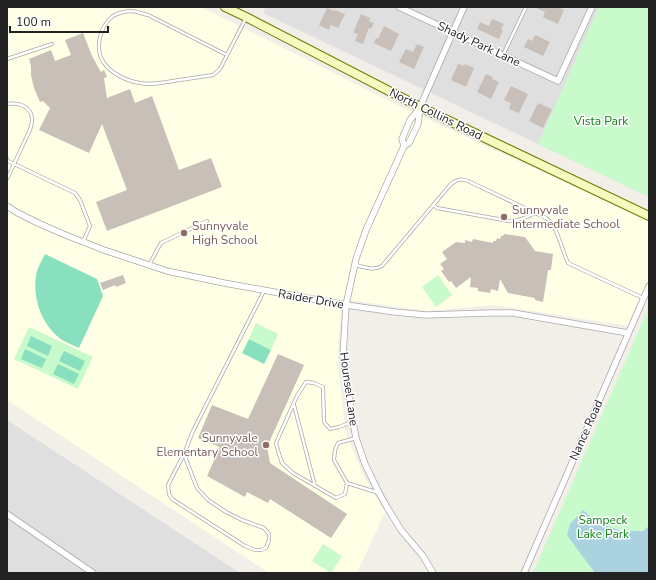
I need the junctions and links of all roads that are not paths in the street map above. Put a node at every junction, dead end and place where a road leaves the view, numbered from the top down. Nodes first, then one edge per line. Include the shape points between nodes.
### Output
1 (225, 7) edge
2 (399, 7) edge
3 (464, 7) edge
4 (526, 7) edge
5 (592, 7) edge
6 (246, 17) junction
7 (453, 32) junction
8 (52, 44) dead end
9 (228, 55) junction
10 (503, 55) junction
11 (7, 59) edge
12 (7, 104) edge
13 (420, 107) junction
14 (404, 146) junction
15 (7, 159) edge
16 (14, 164) junction
17 (7, 179) edge
18 (433, 205) junction
19 (7, 206) edge
20 (536, 212) junction
21 (649, 216) edge
22 (207, 221) dead end
23 (83, 242) junction
24 (149, 265) junction
25 (355, 265) junction
26 (649, 286) edge
27 (264, 290) junction
28 (644, 298) junction
29 (346, 306) junction
30 (628, 333) junction
31 (294, 404) junction
32 (353, 422) junction
33 (356, 438) junction
34 (184, 454) junction
35 (347, 483) junction
36 (315, 486) junction
37 (379, 493) junction
38 (7, 514) edge
39 (93, 573) edge
40 (433, 573) edge
41 (524, 573) edge

1 - 6 street, North Collins Road
2 - 7 street, Shady Park Lane
3 - 7 street
4 - 10 lane
5 - 10 street, Shady Park Lane via 558,81
6 - 9 lane
6 - 13 street, North Collins Road
7 - 10 street, Shady Park Lane
7 - 13 street
8 - 11 lane
9 - 9 lane via 148,15 134,11 114,16 105,24 100,37 99,50 103,62 112,72 138,83 152,84 212,75 220,69
12 - 16 lane via 22,105 32,116 30,130
13 - 14 street, Hounsel Lane via 410,120 402,139
13 - 14 street, Hounsel Lane via 418,124 409,144
13 - 21 street, North Collins Road
14 - 25 street, Hounsel Lane via 366,230
15 - 16 lane
16 - 17 lane
16 - 23 lane via 75,193 90,226
18 - 20 lane via 437,208 509,221 524,219
18 - 20 lane via 450,185 461,179
18 - 25 lane via 382,266 370,269
19 - 23 street, Raider Drive via 38,223
20 - 28 lane via 550,221 568,263
22 - 24 lane via 160,243
23 - 24 street, Raider Drive
24 - 27 street, Raider Drive
25 - 29 street, Hounsel Lane
26 - 28 street, Nance Road
27 - 29 street, Raider Drive
27 - 34 lane
28 - 30 street, Nance Road
29 - 30 street, Raider Drive via 426,316 513,313
29 - 32 street, Hounsel Lane via 343,356
30 - 41 street, Nance Road
31 - 32 lane via 306,382 314,383 323,387 324,422 330,429
31 - 36 lane
31 - 36 lane via 276,443 282,463
32 - 33 street, Hounsel Lane
33 - 35 lane via 338,443 335,450 334,460
33 - 37 street, Hounsel Lane
34 - 34 lane via 197,488 208,500 226,512 264,528 269,534 266,548 255,550 245,546 172,500 168,485
35 - 36 lane via 345,494 336,498
35 - 37 lane
37 - 40 street, Hounsel Lane via 401,530 423,556
38 - 39 street

